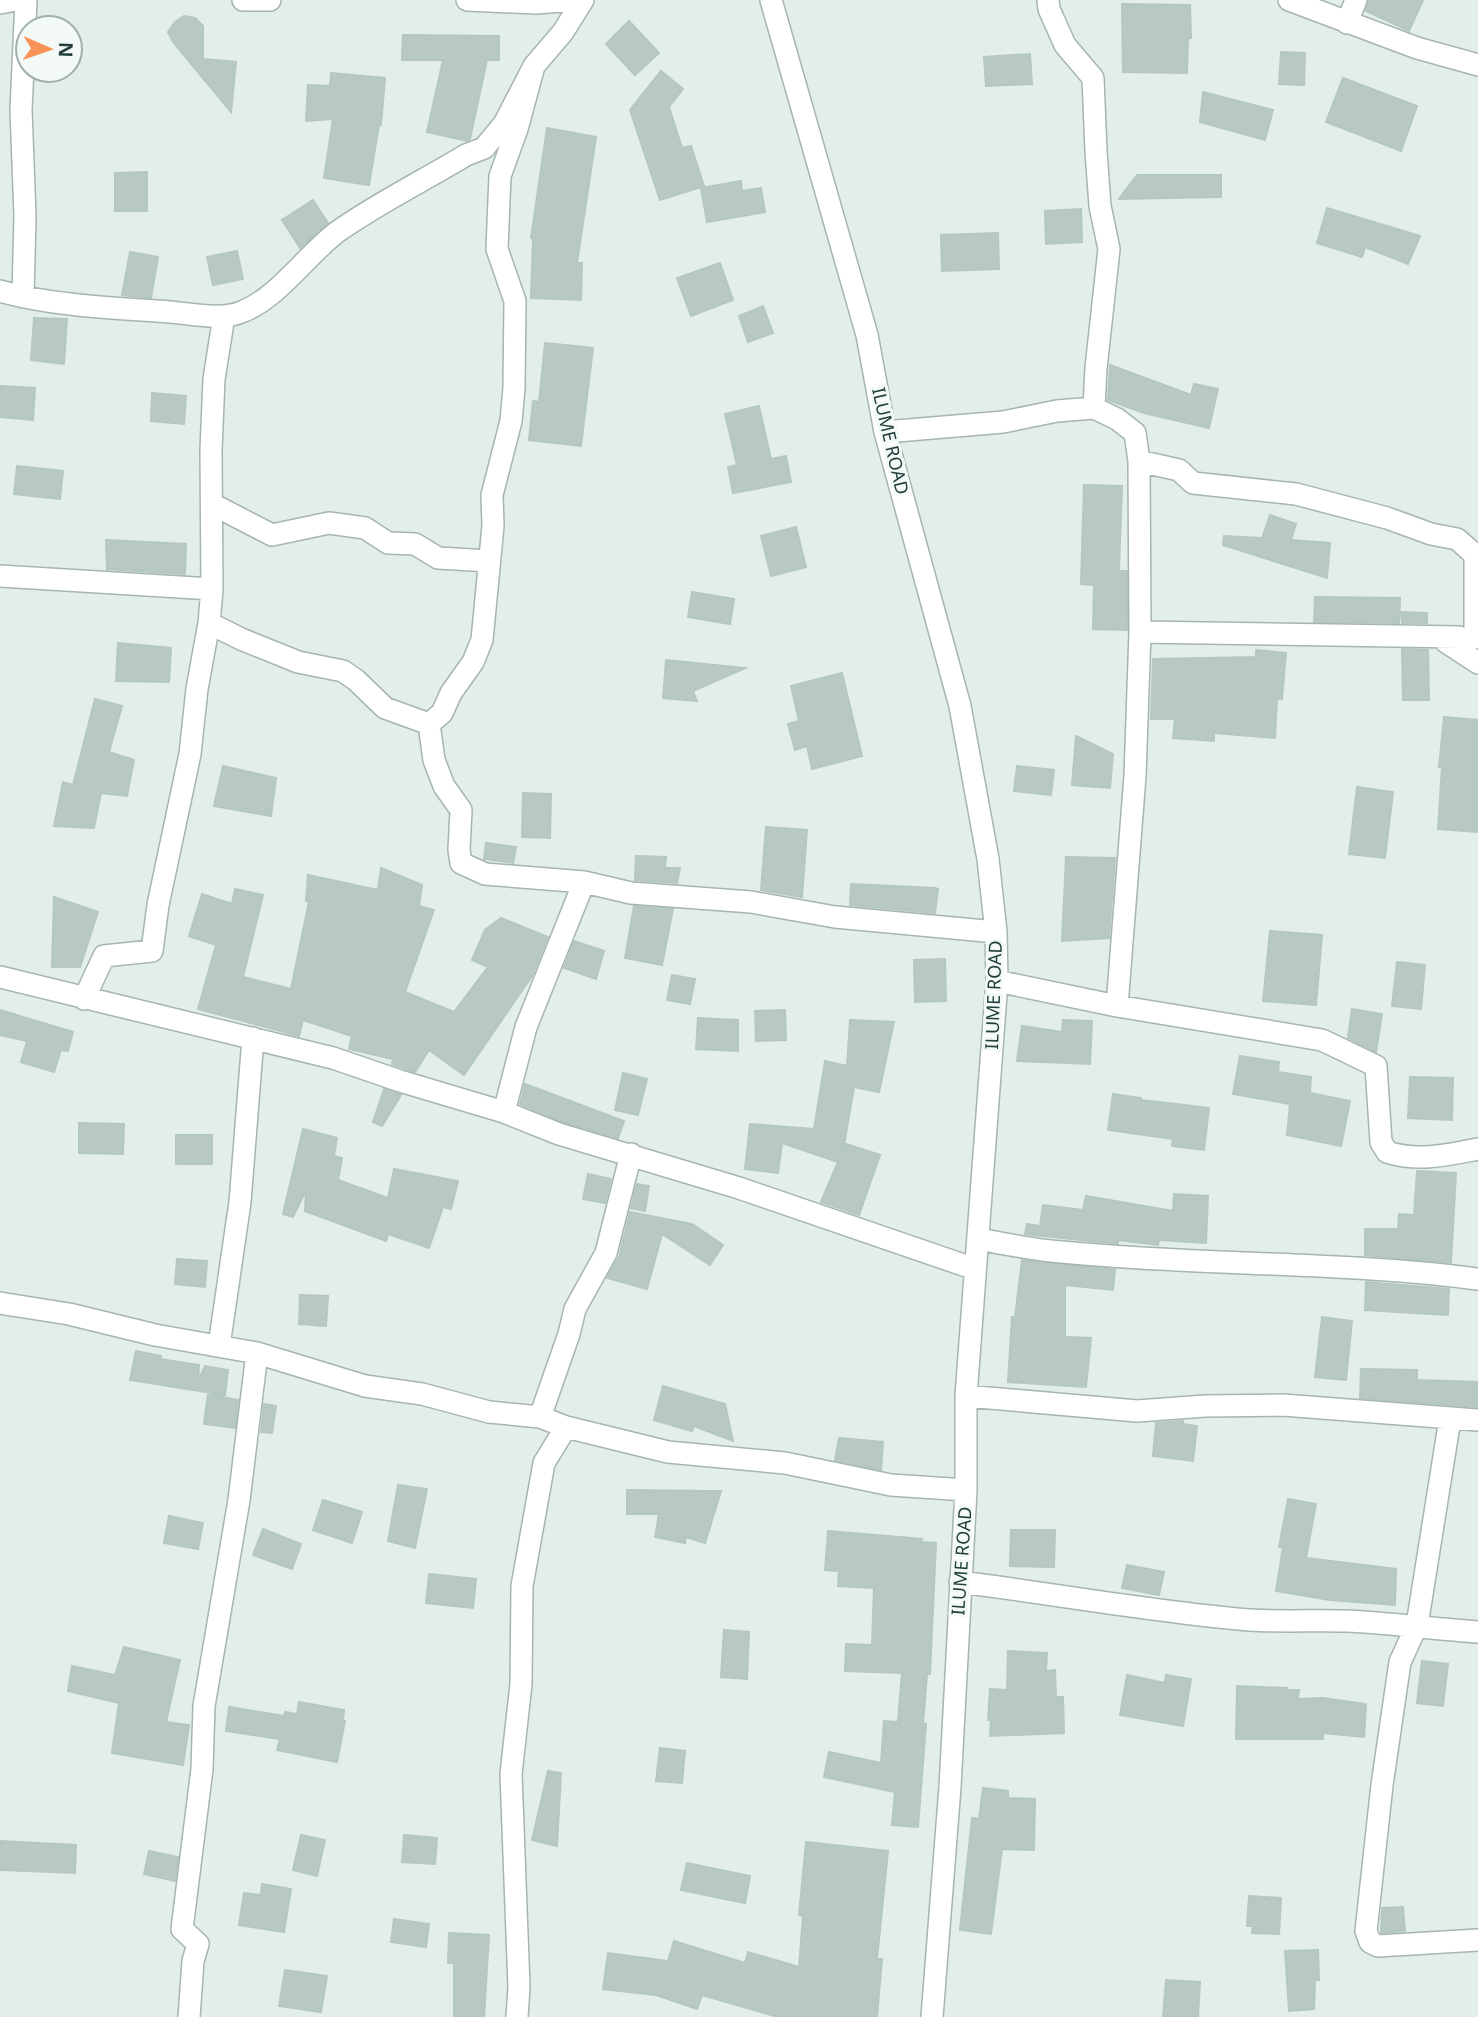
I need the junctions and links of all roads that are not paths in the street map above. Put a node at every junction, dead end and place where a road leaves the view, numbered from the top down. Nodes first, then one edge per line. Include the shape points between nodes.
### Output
1 (16, 0) edge
2 (26, 0) edge
3 (243, 0) edge
4 (270, 0) edge
5 (467, 0) edge
6 (576, 0) edge
7 (583, 0) edge
8 (771, 0) edge
9 (1048, 0) edge
10 (1289, 0) edge
11 (1356, 0) edge
12 (0, 3) edge
13 (1347, 23) junction
14 (1478, 65) edge
15 (534, 66) junction
16 (0, 291) edge
17 (23, 297) junction
18 (224, 316) junction
19 (1094, 408) junction
20 (885, 432) junction
21 (1139, 461) junction
22 (212, 504) junction
23 (489, 561) junction
24 (0, 576) edge
25 (212, 589) junction
26 (209, 623) junction
27 (1140, 632) junction
28 (1475, 638) junction
29 (1478, 663) edge
30 (429, 724) junction
31 (584, 882) junction
32 (996, 932) junction
33 (0, 977) edge
34 (998, 981) junction
35 (84, 999) junction
36 (1117, 1006) junction
37 (253, 1038) junction
38 (504, 1112) junction
39 (1478, 1149) edge
40 (631, 1154) junction
41 (978, 1239) junction
42 (975, 1269) junction
43 (1478, 1279) edge
44 (0, 1303) edge
45 (219, 1346) junction
46 (257, 1353) junction
47 (967, 1396) junction
48 (540, 1417) junction
49 (1450, 1419) junction
50 (1478, 1420) edge
51 (566, 1427) junction
52 (966, 1490) junction
53 (960, 1582) junction
54 (1417, 1625) junction
55 (1478, 1632) edge
56 (1478, 1940) edge
57 (189, 2017) edge
58 (517, 2017) edge
59 (932, 2017) edge

1 - 12 street
2 - 17 street
3 - 4 street
5 - 6 street
7 - 15 street
8 - 20 street, ILUME ROAD via 867,335
9 - 19 street via 1065,45 1093,78 1100,206 1109,249
10 - 13 street
11 - 13 street
13 - 14 street
15 - 18 street via 504,124 484,148 360,217 310,254 270,296 247,310
15 - 23 street via 500,176 497,249 515,301 514,376 512,421 492,495
16 - 17 street
17 - 18 street
18 - 22 street via 214,379
19 - 20 street via 1003,422
19 - 21 street via 1135,433
20 - 32 street, ILUME ROAD via 960,706 988,859
21 - 27 street
21 - 28 street via 1179,470 1193,483 1296,494 1457,539 1475,555
22 - 23 street via 272,535 330,523 365,528 388,543 415,544 438,558
22 - 25 street
23 - 30 street via 482,640 442,713
24 - 25 street
25 - 26 street
26 - 30 street via 298,662 343,671 385,708
26 - 35 street via 190,754 152,951 104,956
27 - 28 street
27 - 36 street via 1135,776
28 - 29 street via 1446,642
30 - 31 street via 434,760 444,786 461,810 461,863 485,874
31 - 32 street via 631,893 751,902 835,917
31 - 38 street via 526,1027
32 - 34 street, ILUME ROAD
33 - 35 street
34 - 36 street
34 - 41 street, ILUME ROAD
35 - 37 street
36 - 39 street via 1322,1040 1376,1066 1381,1142 1387,1152 1429,1158
37 - 38 street
37 - 45 street via 240,1202
38 - 40 street via 559,1134
40 - 42 street
40 - 48 street via 606,1253 575,1309
41 - 42 street, ILUME ROAD
41 - 43 street via 1061,1252 1341,1266
42 - 47 street, ILUME ROAD
44 - 45 street
45 - 46 street
46 - 48 street via 365,1386 489,1412
46 - 57 street via 239,1500 204,1706 202,1769 182,1929 198,1944 192,1961
47 - 49 street via 1137,1411 1283,1405
47 - 52 street, ILUME ROAD
48 - 51 street
49 - 50 street
49 - 54 street
51 - 52 street via 668,1451 785,1463 891,1485
51 - 58 street via 544,1463 522,1586 521,1684 511,1774
52 - 53 street, ILUME ROAD
53 - 54 street via 1252,1620
53 - 59 street, ILUME ROAD
54 - 55 street
54 - 56 street via 1400,1662 1366,1931 1370,1942 1378,1945

